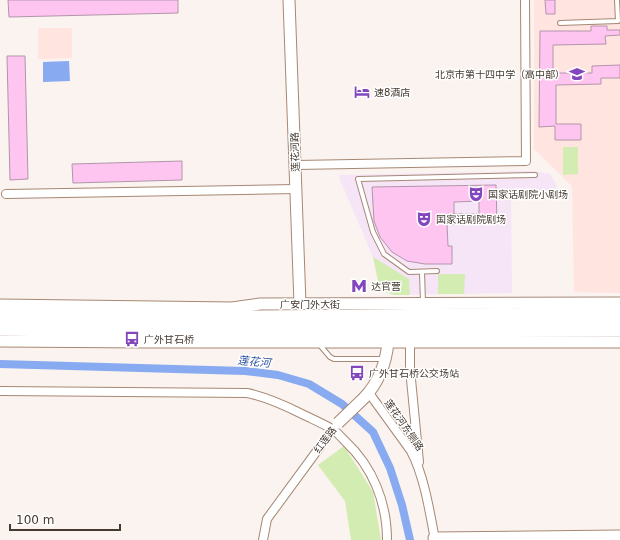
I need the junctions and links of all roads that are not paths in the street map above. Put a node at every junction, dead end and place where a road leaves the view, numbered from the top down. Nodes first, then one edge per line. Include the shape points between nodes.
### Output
1 (289, 0) edge
2 (525, 0) edge
3 (617, 0) edge
4 (619, 6) edge
5 (560, 23) dead end
6 (296, 165) junction
7 (535, 176) dead end
8 (296, 189) junction
9 (6, 194) dead end
10 (437, 271) dead end
11 (422, 272) junction
12 (423, 303) junction
13 (620, 303) edge
14 (300, 304) junction
15 (0, 305) edge
16 (0, 314) edge
17 (620, 315) edge
18 (0, 328) edge
19 (620, 329) edge
20 (506, 335) junction
21 (318, 336) junction
22 (384, 336) junction
23 (414, 336) junction
24 (0, 340) edge
25 (620, 342) edge
26 (386, 359) junction
27 (0, 391) edge
28 (366, 395) junction
29 (336, 426) junction
30 (420, 473) junction
31 (620, 536) edge
32 (434, 539) edge
33 (263, 540) edge
34 (387, 540) edge

1 - 6 street, 莲花河路
2 - 6 street via 526,161
3 - 4 lane
4 - 5 lane via 618,21
6 - 8 street, 莲花河路
7 - 11 lane via 358,179 373,232 384,254 409,272
8 - 9 street
8 - 14 street, 莲花河路
10 - 11 lane
11 - 12 lane
12 - 13 street, 广安门外大街
12 - 14 street, 广安门外大街
14 - 15 street, 广安门外大街 via 260,304 232,308
16 - 17 highway, 广安门外大街 via 260,318
18 - 21 highway
19 - 20 highway
20 - 23 highway
20 - 25 street
21 - 22 highway
21 - 24 street via 143,342
21 - 26 lane via 327,354 334,359
22 - 23 highway
22 - 26 street, 红莲路
23 - 30 street via 410,369
26 - 28 street, 红莲路 via 376,382
27 - 29 street via 247,393 276,401
28 - 29 street, 红莲路, bridge
28 - 30 street, 莲花河东侧路 via 411,451
29 - 33 street, 红莲路 via 267,519
29 - 34 street via 369,469 382,502
30 - 32 street, 莲花河东侧路
31 - 32 street

